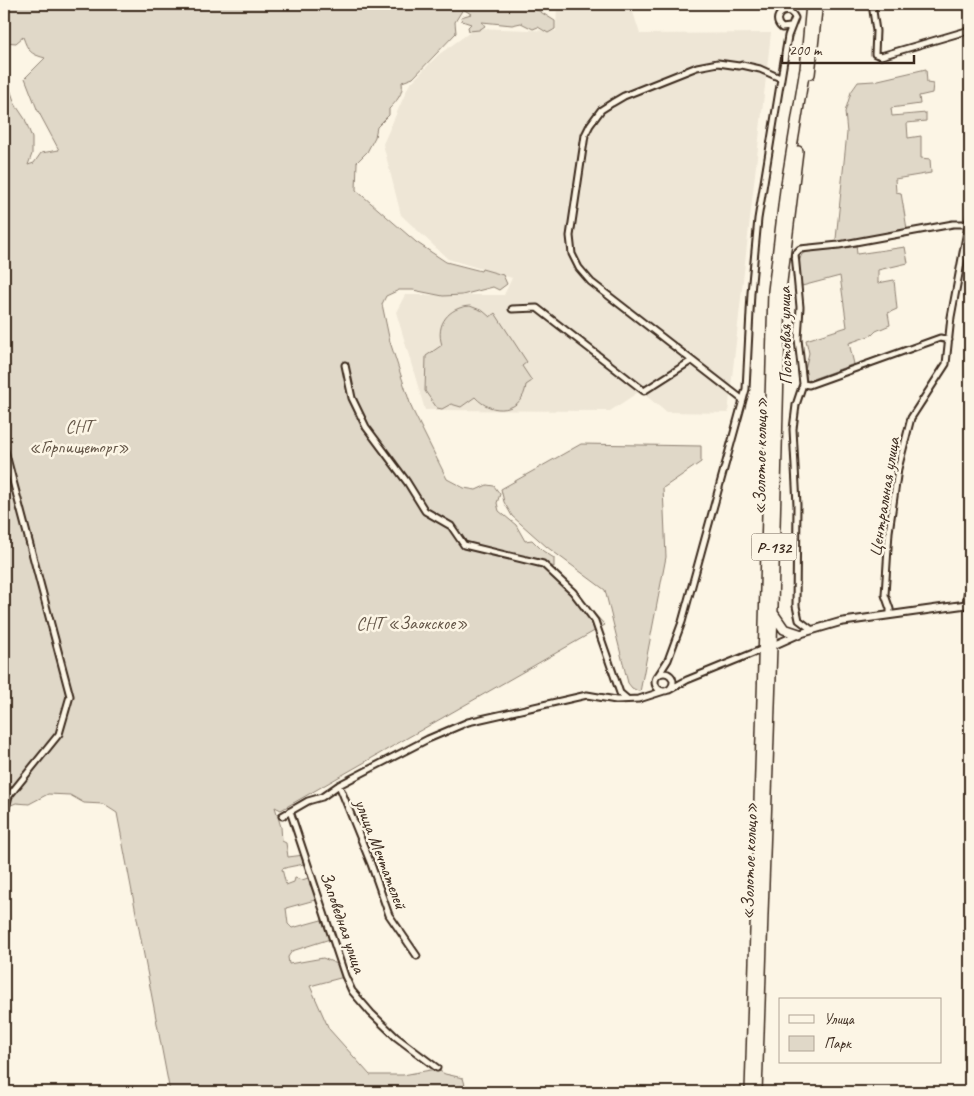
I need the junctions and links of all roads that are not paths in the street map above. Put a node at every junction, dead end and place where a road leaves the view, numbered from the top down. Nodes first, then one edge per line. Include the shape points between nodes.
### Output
1 (812, 4) edge
2 (817, 4) edge
3 (872, 4) edge
4 (790, 27) junction
5 (782, 28) junction
6 (970, 30) edge
7 (788, 36) junction
8 (780, 78) junction
9 (970, 215) edge
10 (969, 224) junction
11 (512, 309) dead end
12 (948, 340) junction
13 (691, 360) junction
14 (345, 365) dead end
15 (802, 384) junction
16 (743, 400) junction
17 (4, 447) edge
18 (970, 570) edge
19 (968, 604) edge
20 (773, 613) junction
21 (890, 614) junction
22 (812, 630) junction
23 (799, 634) junction
24 (772, 646) junction
25 (762, 649) junction
26 (668, 660) junction
27 (659, 674) junction
28 (671, 676) junction
29 (687, 680) junction
30 (655, 685) junction
31 (667, 690) junction
32 (646, 698) junction
33 (627, 699) junction
34 (339, 785) junction
35 (4, 810) edge
36 (290, 811) junction
37 (282, 816) dead end
38 (417, 956) dead end
39 (437, 1068) dead end
40 (750, 1092) edge
41 (757, 1092) edge

1 - 25 highway, «Золотое кольцо» / Р-132 via 773,291
2 - 20 highway, «Золотое кольцо» / Р-132 via 814,55 792,190 781,290
3 - 6 street via 875,54 881,56
4 - 5 street
4 - 5 street via 795,18 792,13 783,11 777,19
4 - 7 street
5 - 7 street
7 - 8 street
8 - 13 street via 742,64 718,63 697,67 612,103 601,110 585,135 570,236 572,254 591,282
8 - 16 street via 758,219
9 - 10 street, Центральная улица
10 - 12 street, Центральная улица
10 - 15 street, Постовая улица via 800,249 795,254
11 - 13 street via 537,308 644,391
12 - 15 street via 940,338 810,385
12 - 21 street, Центральная улица via 946,364 911,418 898,469 885,595
13 - 16 street
14 - 33 street via 352,398 366,427 425,511 451,526 464,545 543,564 573,592 595,621 620,693
15 - 22 street, Постовая улица via 793,429 797,506 796,606 799,620
16 - 26 street via 688,603
17 - 35 street via 70,696 59,734 10,796
18 - 19 street
19 - 21 street
20 - 23 highway via 784,629
20 - 24 highway, «Золотое кольцо» / Р-132
21 - 22 street
22 - 23 street
23 - 24 street
24 - 25 highway
24 - 41 highway, «Золотое кольцо» / Р-132
25 - 29 street
25 - 40 highway, «Золотое кольцо» / Р-132
26 - 27 street
26 - 28 street
27 - 28 street via 664,672
27 - 30 street
28 - 29 street
28 - 31 street via 673,684
29 - 31 street
30 - 31 street via 658,689
30 - 32 street
31 - 32 street
32 - 33 street
33 - 34 street via 587,695 468,722
34 - 36 street via 322,798
34 - 38 street, улица Мечтателей via 388,915
36 - 37 street
36 - 39 street, Заповедная улица via 352,992 396,1037

